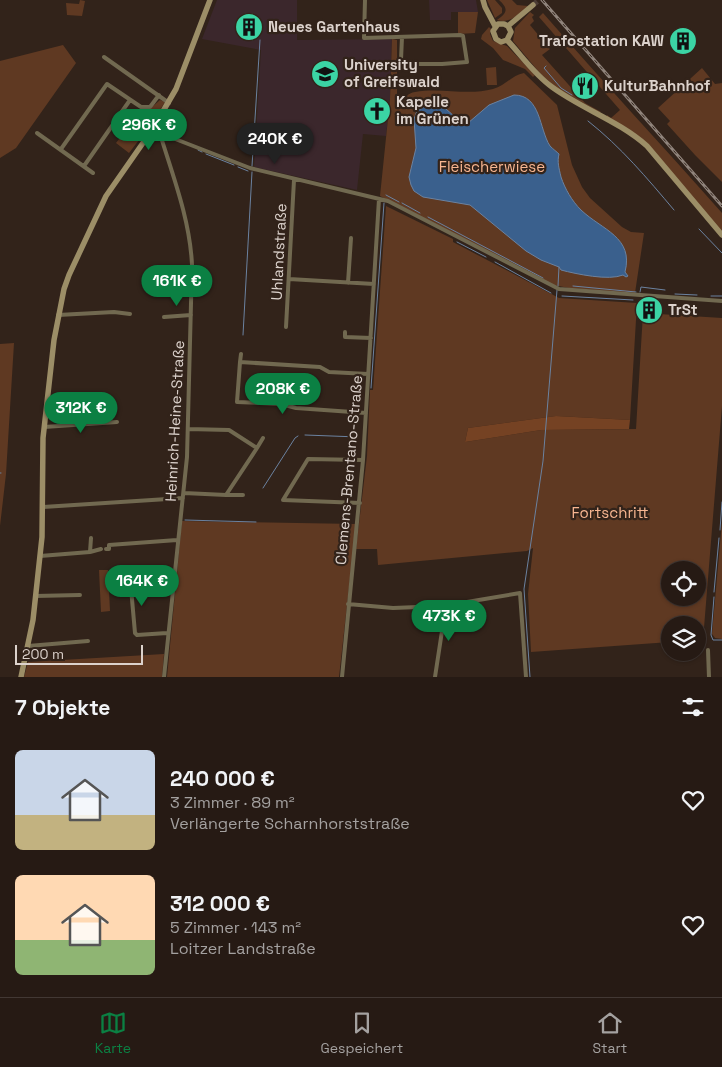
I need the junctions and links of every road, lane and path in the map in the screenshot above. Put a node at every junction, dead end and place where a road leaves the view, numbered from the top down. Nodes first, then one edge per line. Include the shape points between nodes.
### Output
1 (210, 0) edge
2 (364, 0) edge
3 (483, 0) edge
4 (533, 5) dead end
5 (495, 26) junction
6 (508, 26) junction
7 (402, 37) junction
8 (507, 40) junction
9 (104, 57) dead end
10 (159, 95) junction
11 (130, 100) junction
12 (169, 103) junction
13 (152, 130) junction
14 (37, 133) dead end
15 (160, 134) junction
16 (60, 149) junction
17 (84, 166) junction
18 (93, 172) dead end
19 (294, 180) junction
20 (380, 199) junction
21 (722, 235) edge
22 (351, 238) dead end
23 (288, 279) junction
24 (348, 283) junction
25 (374, 284) junction
26 (722, 300) edge
27 (130, 314) dead end
28 (58, 315) junction
29 (191, 315) junction
30 (164, 317) dead end
31 (286, 326) dead end
32 (345, 332) dead end
33 (371, 338) junction
34 (241, 354) dead end
35 (240, 362) junction
36 (368, 374) junction
37 (366, 413) junction
38 (117, 422) dead end
39 (44, 427) junction
40 (188, 429) junction
41 (263, 438) dead end
42 (257, 448) junction
43 (364, 460) junction
44 (226, 495) junction
45 (243, 495) dead end
46 (183, 496) junction
47 (360, 503) junction
48 (43, 507) junction
49 (91, 538) dead end
50 (177, 540) junction
51 (90, 552) junction
52 (40, 556) junction
53 (131, 581) dead end
54 (172, 585) junction
55 (132, 588) junction
56 (80, 594) dead end
57 (36, 596) junction
58 (348, 604) junction
59 (443, 606) junction
60 (168, 633) junction
61 (88, 642) dead end
62 (28, 646) junction
63 (708, 650) dead end
64 (21, 677) edge
65 (164, 677) edge
66 (342, 677) edge
67 (435, 677) edge
68 (526, 677) edge
69 (708, 677) edge

1 - 12 main road
2 - 7 street via 364,38
3 - 5 main road
4 - 6 main road
5 - 6 main road
5 - 8 main road via 493,34 496,39 501,42
6 - 8 main road via 511,32
7 - 7 street via 463,36 467,62 404,64 401,60
8 - 21 main road via 547,84 647,146
9 - 10 street
10 - 11 street via 150,107 145,108
10 - 12 street
11 - 16 street via 107,84
11 - 17 street
12 - 13 main road
13 - 15 street
13 - 28 main road via 98,211 69,275
14 - 16 street
15 - 19 street via 250,169
15 - 29 street, Heinrich-Heine-Straße via 191,244
16 - 17 street
17 - 18 street
19 - 20 street
19 - 23 street, Uhlandstraße
20 - 25 street, Clemens-Brentano-Straße
20 - 26 street via 557,289
22 - 24 street
23 - 24 street
23 - 31 street, Uhlandstraße
24 - 25 street
25 - 33 street, Clemens-Brentano-Straße
27 - 28 street
28 - 39 main road
29 - 30 street
29 - 40 street, Heinrich-Heine-Straße
32 - 33 street via 345,337
33 - 36 street, Clemens-Brentano-Straße
34 - 35 street
35 - 36 street
35 - 37 street via 238,402
36 - 37 street, Clemens-Brentano-Straße
37 - 43 street, Clemens-Brentano-Straße
38 - 39 street
39 - 48 main road
40 - 42 street via 229,430
40 - 46 street, Heinrich-Heine-Straße
41 - 42 street
42 - 44 street
43 - 47 street, Clemens-Brentano-Straße
43 - 47 street via 308,459 283,500
44 - 45 street
44 - 46 street
46 - 48 street
46 - 50 street, Heinrich-Heine-Straße
47 - 58 street, Clemens-Brentano-Straße
48 - 52 main road
49 - 51 street
50 - 51 street via 109,545 109,549
50 - 54 street, Heinrich-Heine-Straße
51 - 52 street
52 - 57 main road
53 - 55 street
54 - 55 street
54 - 60 street, Heinrich-Heine-Straße
55 - 60 street via 135,633
56 - 57 street
57 - 62 main road
58 - 59 street via 393,608
58 - 66 street, Clemens-Brentano-Straße
59 - 67 street
59 - 68 street via 520,593
60 - 65 street, Heinrich-Heine-Straße
61 - 62 street
62 - 64 main road
63 - 69 street

